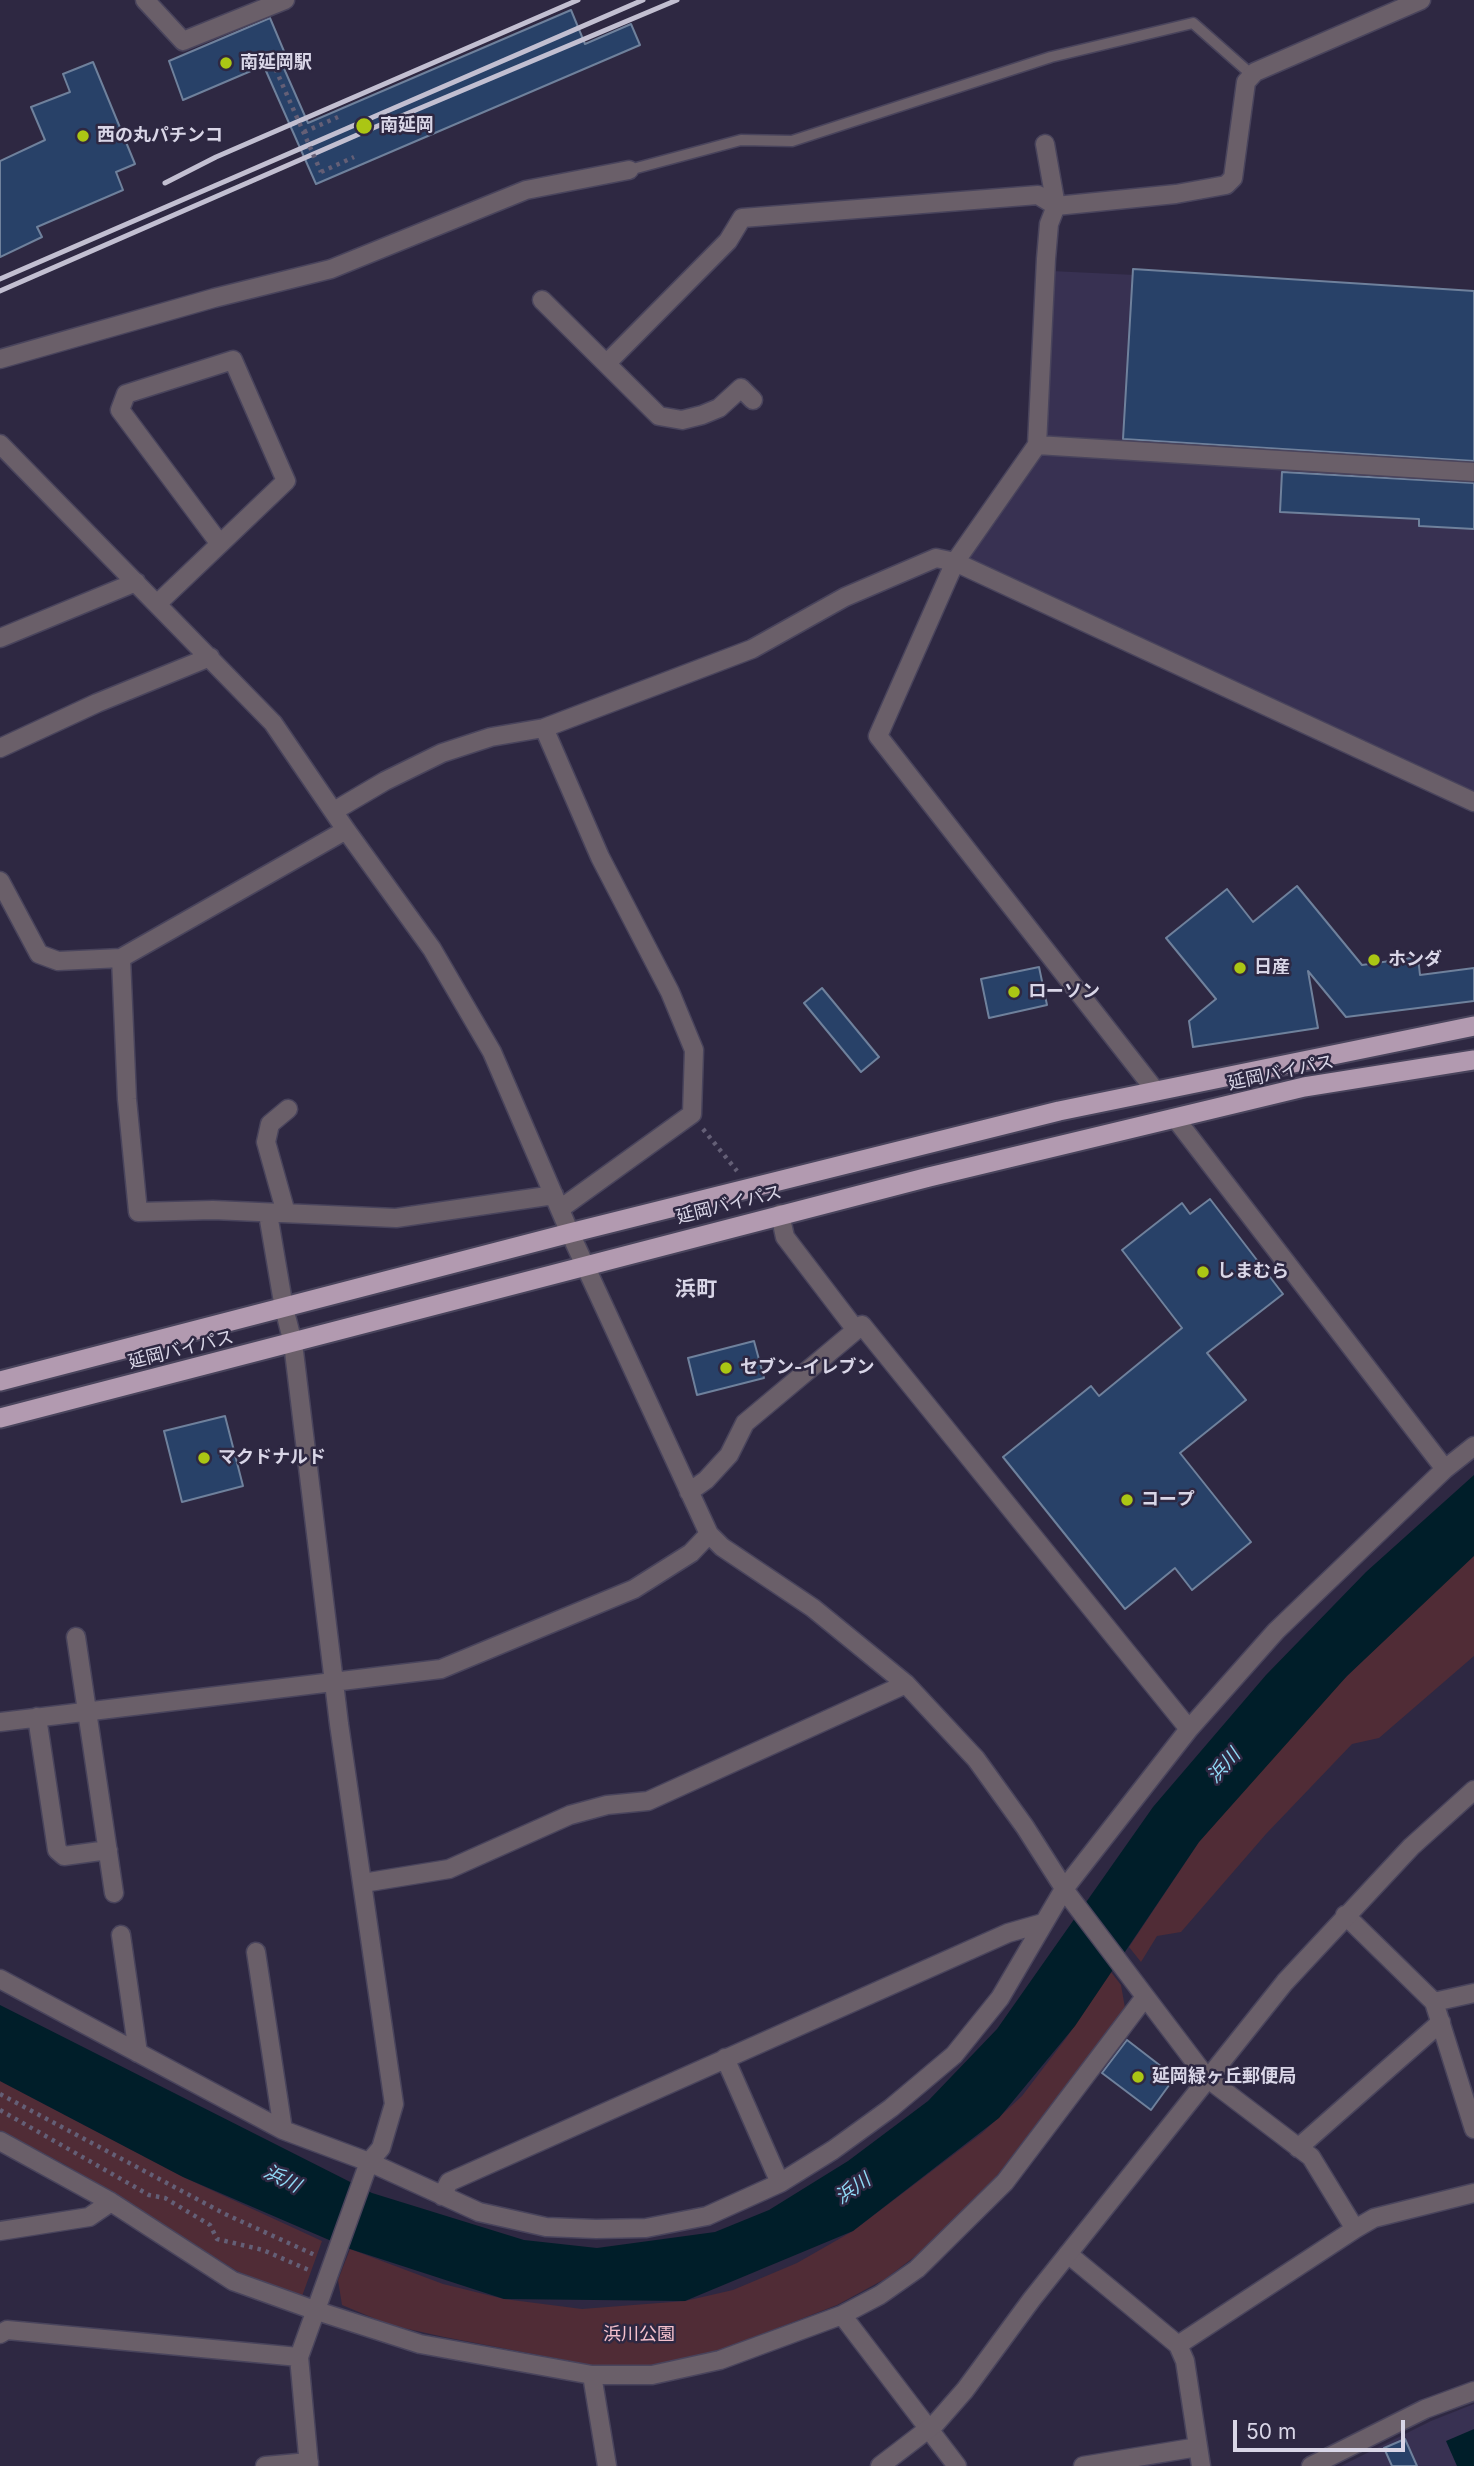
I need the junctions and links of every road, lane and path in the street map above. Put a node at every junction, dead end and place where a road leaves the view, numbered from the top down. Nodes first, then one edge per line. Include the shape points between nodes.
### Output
1 (145, 0) edge
2 (285, 0) edge
3 (1421, 0) edge
4 (272, 61) dead end
5 (1252, 75) junction
6 (338, 117) dead end
7 (304, 132) junction
8 (1045, 144) dead end
9 (354, 157) dead end
10 (629, 170) joint
11 (1056, 206) junction
12 (542, 300) dead end
13 (0, 359) edge
14 (607, 363) junction
15 (753, 400) dead end
16 (0, 444) edge
17 (1037, 445) junction
18 (1474, 472) edge
19 (220, 544) junction
20 (955, 562) junction
21 (136, 582) junction
22 (157, 604) junction
23 (0, 638) edge
24 (210, 657) junction
25 (544, 728) junction
26 (0, 748) edge
27 (1474, 802) edge
28 (334, 811) junction
29 (346, 830) junction
30 (0, 881) edge
31 (121, 958) junction
32 (1474, 1026) edge
33 (1474, 1060) edge
34 (1156, 1090) junction
35 (288, 1109) dead end
36 (692, 1114) junction
37 (1175, 1118) junction
38 (750, 1188) junction
39 (557, 1202) junction
40 (277, 1214) junction
41 (780, 1214) junction
42 (569, 1233) junction
43 (584, 1264) junction
44 (284, 1308) junction
45 (856, 1330) junction
46 (293, 1343) junction
47 (0, 1381) edge
48 (0, 1418) edge
49 (1474, 1446) edge
50 (1445, 1469) junction
51 (689, 1492) junction
52 (709, 1534) junction
53 (76, 1637) dead end
54 (336, 1680) junction
55 (906, 1685) junction
56 (88, 1710) junction
57 (37, 1717) junction
58 (0, 1722) edge
59 (1189, 1729) junction
60 (1474, 1790) edge
61 (108, 1850) junction
62 (363, 1883) junction
63 (114, 1893) dead end
64 (1066, 1893) junction
65 (1345, 1915) junction
66 (1044, 1923) junction
67 (121, 1935) dead end
68 (256, 1952) dead end
69 (0, 1979) edge
70 (1474, 1993) edge
71 (1145, 1997) junction
72 (1434, 2002) junction
73 (1441, 2022) junction
74 (138, 2053) junction
75 (725, 2058) junction
76 (1208, 2078) junction
77 (0, 2094) edge
78 (0, 2110) edge
79 (1474, 2129) edge
80 (283, 2130) junction
81 (0, 2141) edge
82 (1298, 2148) junction
83 (369, 2162) junction
84 (780, 2183) junction
85 (1474, 2193) edge
86 (442, 2196) junction
87 (111, 2202) junction
88 (1355, 2230) junction
89 (0, 2231) edge
90 (1068, 2254) junction
91 (330, 2265) junction
92 (314, 2310) junction
93 (842, 2315) junction
94 (0, 2334) edge
95 (1178, 2345) junction
96 (299, 2357) junction
97 (592, 2375) junction
98 (1474, 2391) edge
99 (929, 2429) junction
100 (1198, 2447) junction
101 (309, 2464) edge
102 (265, 2466) edge
103 (607, 2466) edge
104 (880, 2466) edge
105 (957, 2466) edge
106 (1083, 2466) edge
107 (1201, 2466) edge
108 (1311, 2466) edge

1 - 2 street via 183,41
3 - 5 street
4 - 7 path, bridge
5 - 10 lane via 1193,23 1051,57 792,141 741,141
5 - 11 street via 1246,82 1233,178 1226,185
6 - 7 path
7 - 9 path, bridge via 321,172
8 - 11 street
10 - 13 street via 526,190 331,269
11 - 14 street via 1038,195 742,218 728,241
11 - 17 street via 1049,224 1046,259
12 - 14 street
14 - 15 street via 659,416 682,420 702,415 719,408 741,388
16 - 21 street
17 - 18 street
17 - 20 street
19 - 19 street via 286,481 233,360 126,394 120,410
19 - 22 street
20 - 25 street via 936,558 845,597 752,649
20 - 27 street
20 - 34 street via 878,736
21 - 22 street
21 - 23 street
22 - 24 street
24 - 26 street
24 - 28 street via 274,723
25 - 28 street via 491,737 442,753
25 - 36 street via 600,857 688,1034 694,1051
28 - 29 street
29 - 31 street
29 - 39 street via 432,949 492,1052
30 - 31 street via 39,954 58,961
31 - 40 street via 138,1212
32 - 34 highway, 延岡バイパス
33 - 37 highway, 延岡バイパス via 1304,1087
34 - 38 highway, 延岡バイパス
35 - 40 street via 270,1124 266,1142
36 - 38 path
36 - 39 street
37 - 41 highway, 延岡バイパス
37 - 50 street
38 - 42 highway, 延岡バイパス
39 - 40 street via 396,1218
39 - 42 street
40 - 44 street
41 - 43 highway, 延岡バイパス
41 - 45 street via 785,1237
42 - 43 street
42 - 44 highway, 延岡バイパス
43 - 46 highway, 延岡バイパス
43 - 51 street
44 - 46 street
44 - 47 highway, 延岡バイパス
45 - 51 street via 746,1423 729,1455
45 - 59 street via 862,1325
46 - 48 highway, 延岡バイパス
46 - 54 street
49 - 50 street
50 - 59 street via 1276,1631
51 - 52 street
52 - 54 street via 691,1553 635,1589 441,1669
52 - 55 street via 813,1608
53 - 56 street
54 - 56 street
54 - 62 street via 338,1724
55 - 62 street via 648,1801 570,1815 449,1869
55 - 64 street via 976,1759
56 - 57 street
56 - 61 street
57 - 58 street
57 - 61 street via 57,1850 64,1856
59 - 64 street
60 - 65 street
61 - 63 street
62 - 83 street via 394,2104 381,2148
64 - 66 street
64 - 71 street
65 - 72 street
65 - 76 street
66 - 75 street via 1008,1933
66 - 84 street via 1000,1998 954,2055 891,2108
67 - 74 street
68 - 80 street
69 - 74 street
70 - 72 street
71 - 76 street
71 - 93 street via 1005,2182 917,2269
72 - 73 street
73 - 79 street
73 - 82 street
74 - 80 street
75 - 84 street
75 - 86 street via 449,2182
76 - 82 street
76 - 90 street
77 - 91 path
78 - 91 path via 149,2195 165,2198 210,2225 217,2239
80 - 83 street
81 - 87 street
82 - 88 street via 1311,2157
83 - 86 street
83 - 91 street
84 - 86 street via 707,2216 646,2228 545,2227 479,2211
85 - 88 street via 1374,2218
87 - 89 street via 89,2217
87 - 92 street via 233,2281
88 - 95 street
90 - 95 street
90 - 99 street via 965,2390
91 - 92 street
92 - 96 street
92 - 97 street via 420,2344
93 - 97 street via 720,2360 652,2375
93 - 99 street
94 - 96 street via 7,2330
95 - 100 street via 1185,2361
96 - 101 street
97 - 103 street
98 - 108 street via 1425,2409
99 - 104 street
99 - 105 street
100 - 106 street
100 - 107 street
101 - 102 street

